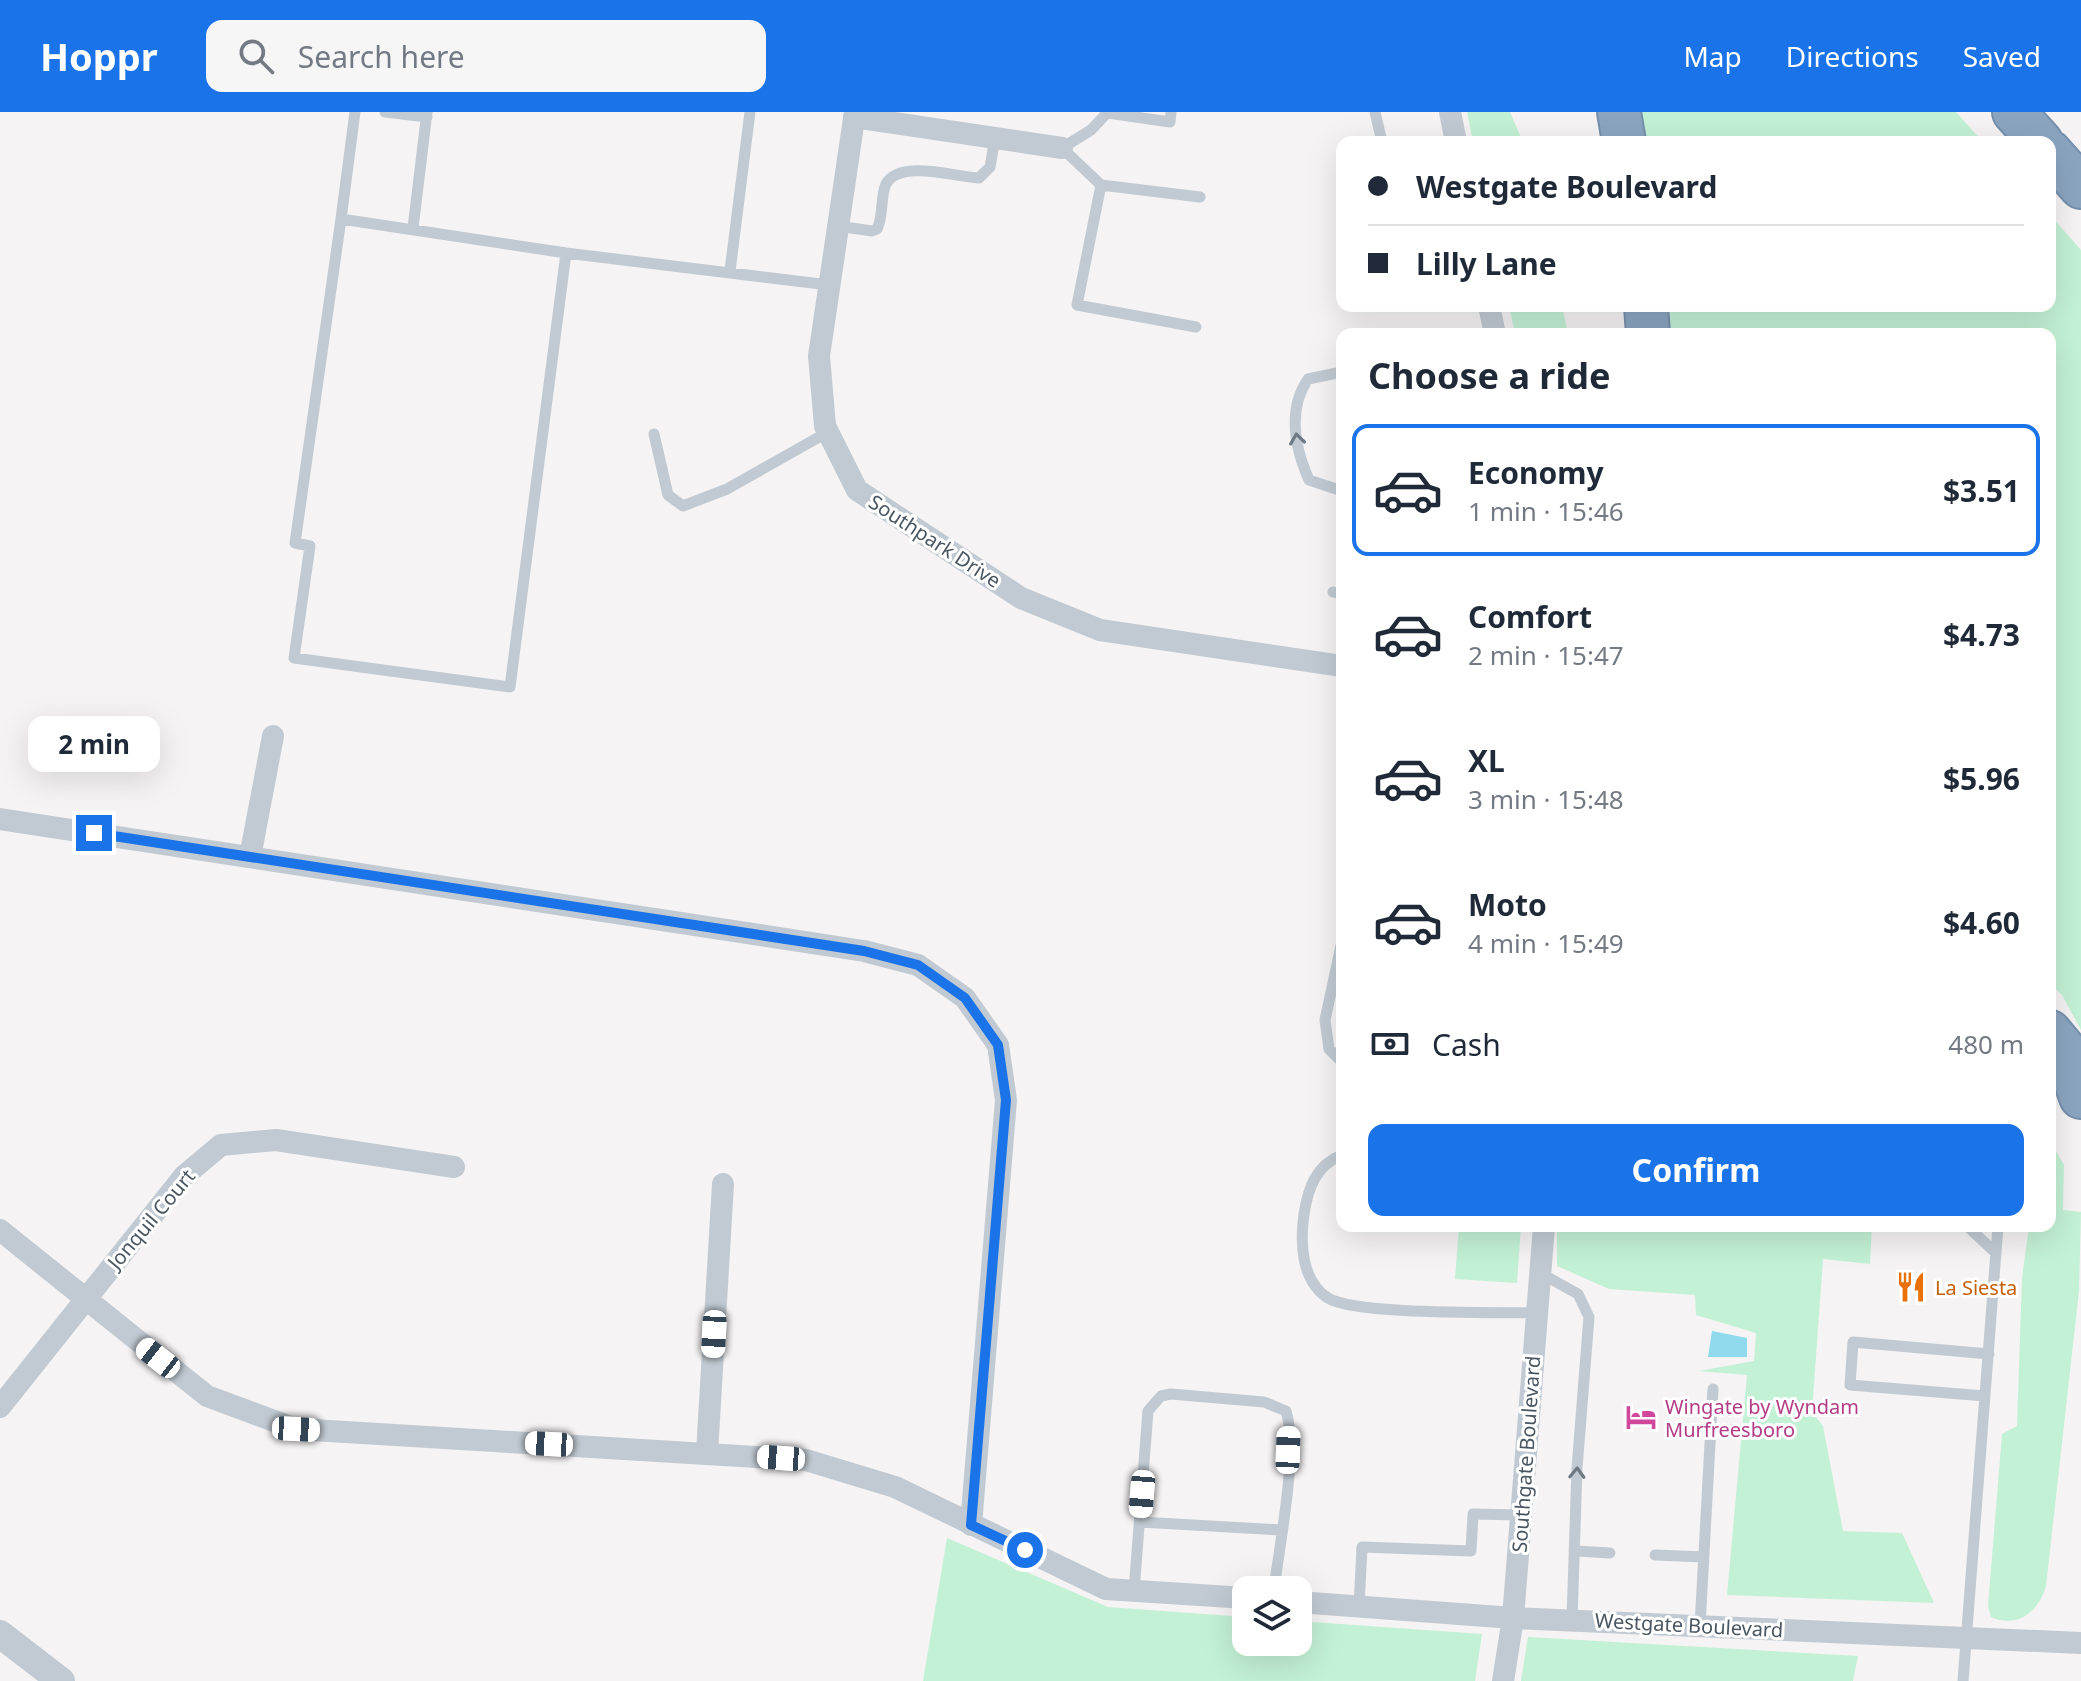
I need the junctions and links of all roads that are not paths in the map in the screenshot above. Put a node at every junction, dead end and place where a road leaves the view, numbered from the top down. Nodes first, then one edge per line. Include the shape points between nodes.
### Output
1 (355, 112) edge
2 (385, 112) edge
3 (750, 112) edge
4 (1171, 112) edge
5 (1375, 112) edge
6 (1450, 112) edge
7 (1619, 112) edge
8 (2014, 112) edge
9 (1108, 113) edge
10 (427, 114) edge
11 (854, 114) edge
12 (1381, 136) edge
13 (1455, 136) edge
14 (1623, 136) edge
15 (2036, 136) edge
16 (995, 138) junction
17 (1062, 148) junction
18 (2056, 159) edge
19 (1101, 185) junction
20 (2081, 187) edge
21 (1200, 197) dead end
22 (341, 219) junction
23 (838, 226) junction
24 (413, 228) junction
25 (566, 253) junction
26 (730, 271) junction
27 (829, 285) junction
28 (1196, 327) dead end
29 (1336, 373) edge
30 (828, 432) junction
31 (654, 434) dead end
32 (1336, 489) edge
33 (1336, 665) edge
34 (273, 736) dead end
35 (0, 819) edge
36 (250, 857) junction
37 (1336, 969) edge
38 (2056, 1039) edge
39 (1336, 1056) edge
40 (2081, 1097) edge
41 (1336, 1159) edge
42 (454, 1167) dead end
43 (723, 1184) dead end
44 (0, 1230) edge
45 (1543, 1232) edge
46 (1973, 1232) edge
47 (1998, 1232) edge
48 (1996, 1253) junction
49 (1540, 1273) junction
50 (84, 1300) junction
51 (1537, 1313) junction
52 (1989, 1354) junction
53 (1713, 1389) dead end
54 (1985, 1396) junction
55 (0, 1407) edge
56 (707, 1453) junction
57 (1521, 1515) junction
58 (1140, 1522) junction
59 (971, 1525) junction
60 (1281, 1530) junction
61 (1576, 1551) junction
62 (1610, 1553) dead end
63 (1655, 1555) dead end
64 (1704, 1557) junction
65 (1276, 1576) edge
66 (1134, 1591) junction
67 (1232, 1597) edge
68 (1312, 1603) edge
69 (1359, 1607) junction
70 (1513, 1618) junction
71 (1572, 1620) junction
72 (1700, 1626) junction
73 (0, 1634) edge
74 (1965, 1638) junction
75 (2081, 1643) edge
76 (61, 1681) edge
77 (1503, 1681) edge
78 (1963, 1681) edge

1 - 22 lane
2 - 10 lane
3 - 26 lane
4 - 9 lane via 1170,122
5 - 12 lane
6 - 13 street
7 - 14 highway
8 - 15 highway
9 - 17 lane
10 - 24 lane
11 - 16 street
11 - 23 street, Southpark Drive
16 - 17 street
16 - 23 lane via 990,167 979,178 925,170 895,175 886,185 877,229
17 - 19 lane
18 - 20 highway
19 - 21 lane
19 - 28 lane via 1077,305
22 - 24 lane
22 - 25 lane via 295,543 310,546 294,658 510,687
23 - 27 street, Southpark Drive
24 - 25 lane
25 - 26 lane
26 - 27 lane
27 - 30 street, Southpark Drive via 819,356
32 -> 29 lane via 1309,480 1295,422 1296,397 1308,379
30 - 31 lane via 727,489 683,506 668,495
30 - 33 street, Southpark Drive via 857,490 1021,598 1100,630
34 - 36 street
35 - 36 street
36 - 59 street via 864,951 918,965 965,998 998,1045 1006,1100
37 - 39 lane via 1325,1020 1329,1049
38 - 40 highway
41 - 51 lane via 1315,1175 1302,1228 1305,1265 1314,1287 1329,1300 1358,1308
42 - 50 street, Jonquil Court via 276,1140 221,1145 184,1176
43 - 56 street
44 - 50 street
45 - 49 street, Southgate Boulevard
46 - 48 lane
47 - 48 lane
48 - 52 lane
49 - 51 street, Southgate Boulevard
61 -> 49 lane via 1589,1317 1578,1294
50 - 55 street, Jonquil Court
50 - 56 street via 207,1396 296,1429
51 - 57 street, Southgate Boulevard
52 - 54 lane
52 - 54 lane via 1853,1342 1850,1385
53 - 64 lane
54 - 74 lane
56 - 59 street via 806,1460 895,1487
57 - 69 lane via 1473,1514 1471,1551 1362,1547
57 - 70 street, Southgate Boulevard
58 - 60 lane
58 - 60 lane via 1148,1411 1161,1396 1171,1394 1264,1402 1286,1411
58 - 66 lane
59 - 66 street via 1106,1589
60 - 65 lane
61 - 62 lane
61 - 71 lane
63 - 64 lane
64 - 72 lane
66 - 67 street
68 - 69 street, Westgate Boulevard
69 - 70 street, Westgate Boulevard
70 - 71 street, Westgate Boulevard
70 - 77 street, Southgate Boulevard
71 - 72 street, Westgate Boulevard
72 - 74 street, Westgate Boulevard
73 - 76 street
74 - 75 street, Westgate Boulevard
74 - 78 lane

